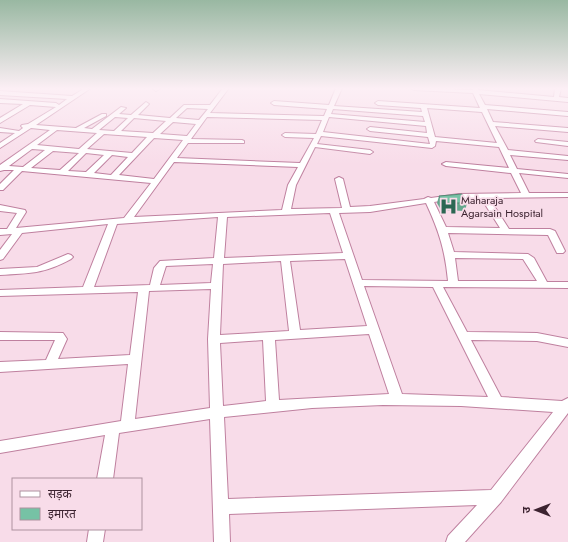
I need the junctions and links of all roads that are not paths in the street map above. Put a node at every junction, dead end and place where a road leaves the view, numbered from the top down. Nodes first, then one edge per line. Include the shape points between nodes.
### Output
1 (13, 113) edge
2 (44, 113) edge
3 (46, 113) edge
4 (136, 113) edge
5 (178, 113) edge
6 (328, 113) edge
7 (421, 113) edge
8 (485, 113) edge
9 (426, 114) joint
10 (104, 115) dead end
11 (114, 115) joint
12 (205, 115) joint
13 (133, 116) junction
14 (326, 117) junction
15 (371, 119) junction
16 (170, 120) junction
17 (0, 121) edge
18 (200, 122) junction
19 (428, 124) junction
20 (491, 124) junction
21 (26, 126) junction
22 (55, 128) junction
23 (370, 129) junction
24 (0, 130) edge
25 (77, 130) junction
26 (568, 130) edge
27 (16, 131) junction
28 (93, 131) junction
29 (102, 132) junction
30 (115, 133) junction
31 (285, 135) dead end
32 (318, 135) junction
33 (153, 136) junction
34 (431, 137) junction
35 (369, 139) junction
36 (1, 140) edge
37 (187, 140) junction
38 (538, 141) dead end
39 (242, 142) dead end
40 (568, 144) edge
41 (0, 146) edge
42 (312, 146) junction
43 (30, 147) junction
44 (52, 148) junction
45 (503, 148) junction
46 (83, 151) junction
47 (370, 152) dead end
48 (110, 153) junction
49 (134, 154) junction
50 (568, 158) edge
51 (171, 160) junction
52 (446, 164) dead end
53 (302, 165) junction
54 (1, 168) edge
55 (22, 169) junction
56 (514, 170) junction
57 (61, 172) junction
58 (88, 175) junction
59 (568, 176) edge
60 (113, 177) junction
61 (339, 179) dead end
62 (156, 181) junction
63 (0, 188) edge
64 (483, 194) junction
65 (526, 195) junction
66 (567, 196) edge
67 (428, 199) junction
68 (0, 208) edge
69 (347, 210) junction
70 (334, 211) junction
71 (286, 213) junction
72 (223, 215) junction
73 (127, 220) junction
74 (114, 221) junction
75 (443, 230) junction
76 (15, 231) junction
77 (506, 231) junction
78 (0, 232) edge
79 (560, 251) dead end
80 (450, 255) junction
81 (349, 256) junction
82 (0, 257) edge
83 (68, 257) dead end
84 (285, 258) junction
85 (219, 261) junction
86 (0, 272) edge
87 (358, 283) junction
88 (436, 284) junction
89 (454, 284) junction
90 (543, 284) junction
91 (568, 285) edge
92 (216, 286) junction
93 (149, 288) junction
94 (87, 290) junction
95 (1, 295) edge
96 (374, 330) junction
97 (295, 334) junction
98 (0, 336) edge
99 (269, 336) junction
100 (464, 336) junction
101 (214, 339) junction
102 (568, 343) edge
103 (135, 359) junction
104 (50, 364) junction
105 (0, 367) edge
106 (397, 399) junction
107 (497, 402) junction
108 (567, 405) edge
109 (273, 406) junction
110 (216, 412) junction
111 (120, 427) junction
112 (0, 447) edge
113 (105, 478) edge
114 (495, 497) junction
115 (220, 507) junction
116 (97, 530) edge
117 (95, 542) edge
118 (222, 542) edge
119 (454, 542) edge

1 - 17 street
2 - 21 street
3 - 21 street
4 - 13 street
5 - 16 street
6 - 14 street
7 - 9 street
8 - 20 street
9 - 19 street
10 - 25 street
11 - 13 street
11 - 28 street
12 - 14 street
12 - 18 street
13 - 16 street
13 - 30 street
14 - 15 street
14 - 32 street
15 - 19 street
15 - 23 street
16 - 18 street
16 - 33 street
18 - 37 street
19 - 34 street
20 - 26 street
20 - 45 street
21 - 22 street
21 - 27 street
21 - 41 street
22 - 25 street
22 - 43 street
23 - 34 street
23 - 35 street
24 - 27 street
25 - 28 street
27 - 36 street
28 - 29 street
29 - 30 street
29 - 46 street
30 - 33 street
31 - 32 street
32 - 35 street
32 - 42 street
33 - 37 street
33 - 49 street
34 - 35 street via 432,146
34 - 45 street
37 - 39 street
37 - 51 street
38 - 40 street
42 - 47 street
42 - 53 street
43 - 44 street
43 - 54 street
44 - 46 street
44 - 55 street
45 - 50 street
45 - 56 street
46 - 48 street
46 - 57 street
48 - 49 street
48 - 58 street
49 - 60 street
51 - 53 street
51 - 62 street
52 - 56 street
53 - 71 street via 292,186
54 - 55 street
55 - 57 street
55 - 63 street
56 - 59 street
56 - 65 street
57 - 58 street
58 - 60 street
60 - 62 street
61 - 69 street
62 - 73 street
64 - 65 street
64 - 67 street
64 - 77 street
65 - 66 street
67 - 69 street via 370,209
67 - 75 street
68 - 76 street via 22,212
69 - 70 street
70 - 71 street
70 - 81 street
71 - 72 street
72 - 73 street
72 - 85 street
73 - 74 street
74 - 76 street
74 - 94 street
75 - 77 street
75 - 80 street
76 - 78 street
76 - 82 street
77 - 79 street via 550,232
80 - 89 street
80 - 90 street via 525,256 529,258
81 - 84 street
81 - 87 street
83 - 86 street via 44,268
84 - 85 street
84 - 97 street
85 - 92 street
85 - 93 street via 163,263
87 - 88 street
87 - 96 street
88 - 89 street
88 - 100 street
89 - 90 street
90 - 91 street
92 - 93 street
92 - 101 street
93 - 94 street
93 - 103 street
94 - 95 street
96 - 97 street
96 - 106 street
97 - 99 street
98 - 104 street via 59,336 61,339
99 - 101 street
99 - 109 street
100 - 102 street via 537,337
100 - 107 street
101 - 110 street
103 - 104 street
103 - 111 street
104 - 105 street
106 - 107 street
106 - 109 street
107 - 108 street
108 - 114 street
109 - 110 street
110 - 111 street
110 - 115 street
111 - 112 street
111 - 113 street
114 - 115 street
114 - 119 street
115 - 118 street
116 - 117 street

